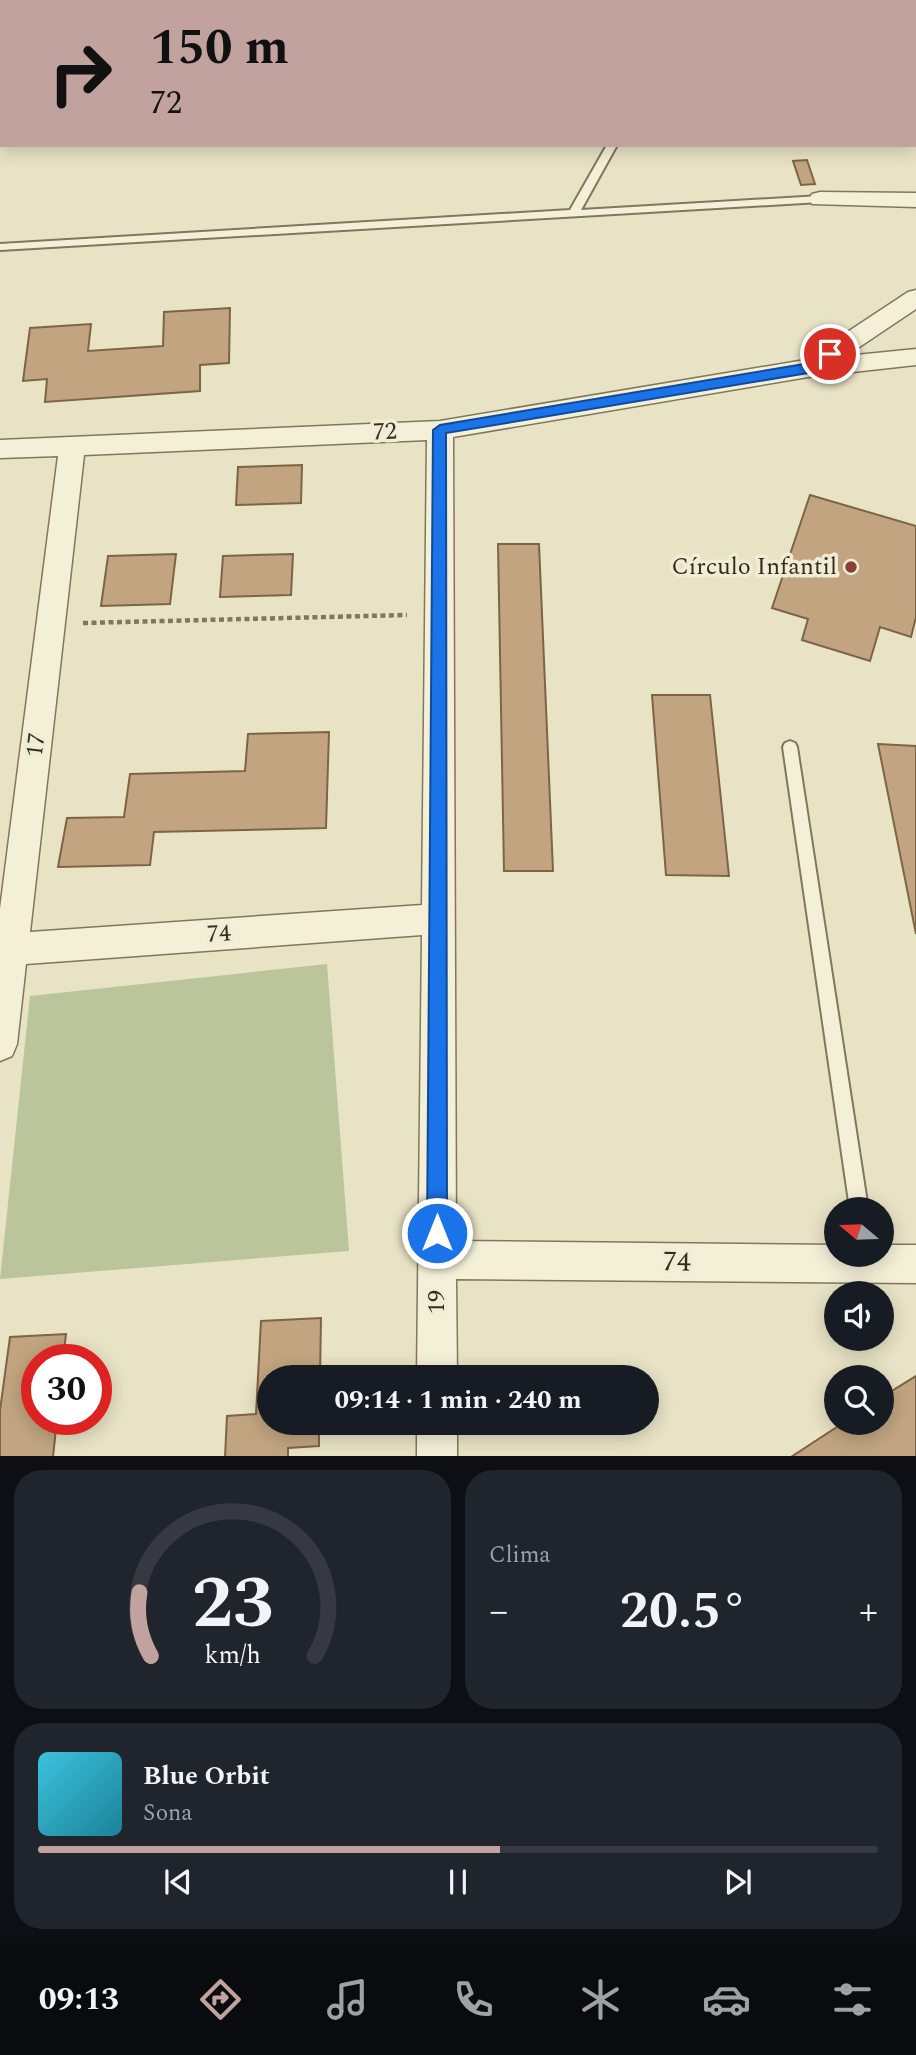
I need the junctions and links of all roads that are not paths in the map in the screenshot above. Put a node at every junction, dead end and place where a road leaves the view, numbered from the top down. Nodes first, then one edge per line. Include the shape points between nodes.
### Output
1 (611, 147) edge
2 (820, 199) joint
3 (916, 200) edge
4 (574, 212) junction
5 (0, 247) edge
6 (916, 298) edge
7 (916, 357) edge
8 (808, 368) junction
9 (440, 430) junction
10 (72, 446) junction
11 (0, 449) edge
12 (790, 747) dead end
13 (438, 919) junction
14 (6, 949) edge
15 (0, 1044) edge
16 (857, 1197) edge
17 (824, 1259) edge
18 (437, 1260) junction
19 (894, 1262) edge
20 (916, 1264) edge
21 (437, 1365) edge
22 (437, 1435) edge
23 (437, 1456) edge

1 - 4 lane
2 - 3 street
2 - 4 lane
4 - 5 lane
6 - 8 street, 72
7 - 8 street, 72
8 - 9 street, 72
9 - 10 street, 72
9 - 13 street, 19
10 - 11 street, 72
10 - 14 street, 17
12 - 16 lane
13 - 14 street, 74
13 - 18 street, 19
14 - 15 street, 17
17 - 18 street, 74
18 - 21 street, 19
19 - 20 street, 74
22 - 23 street

